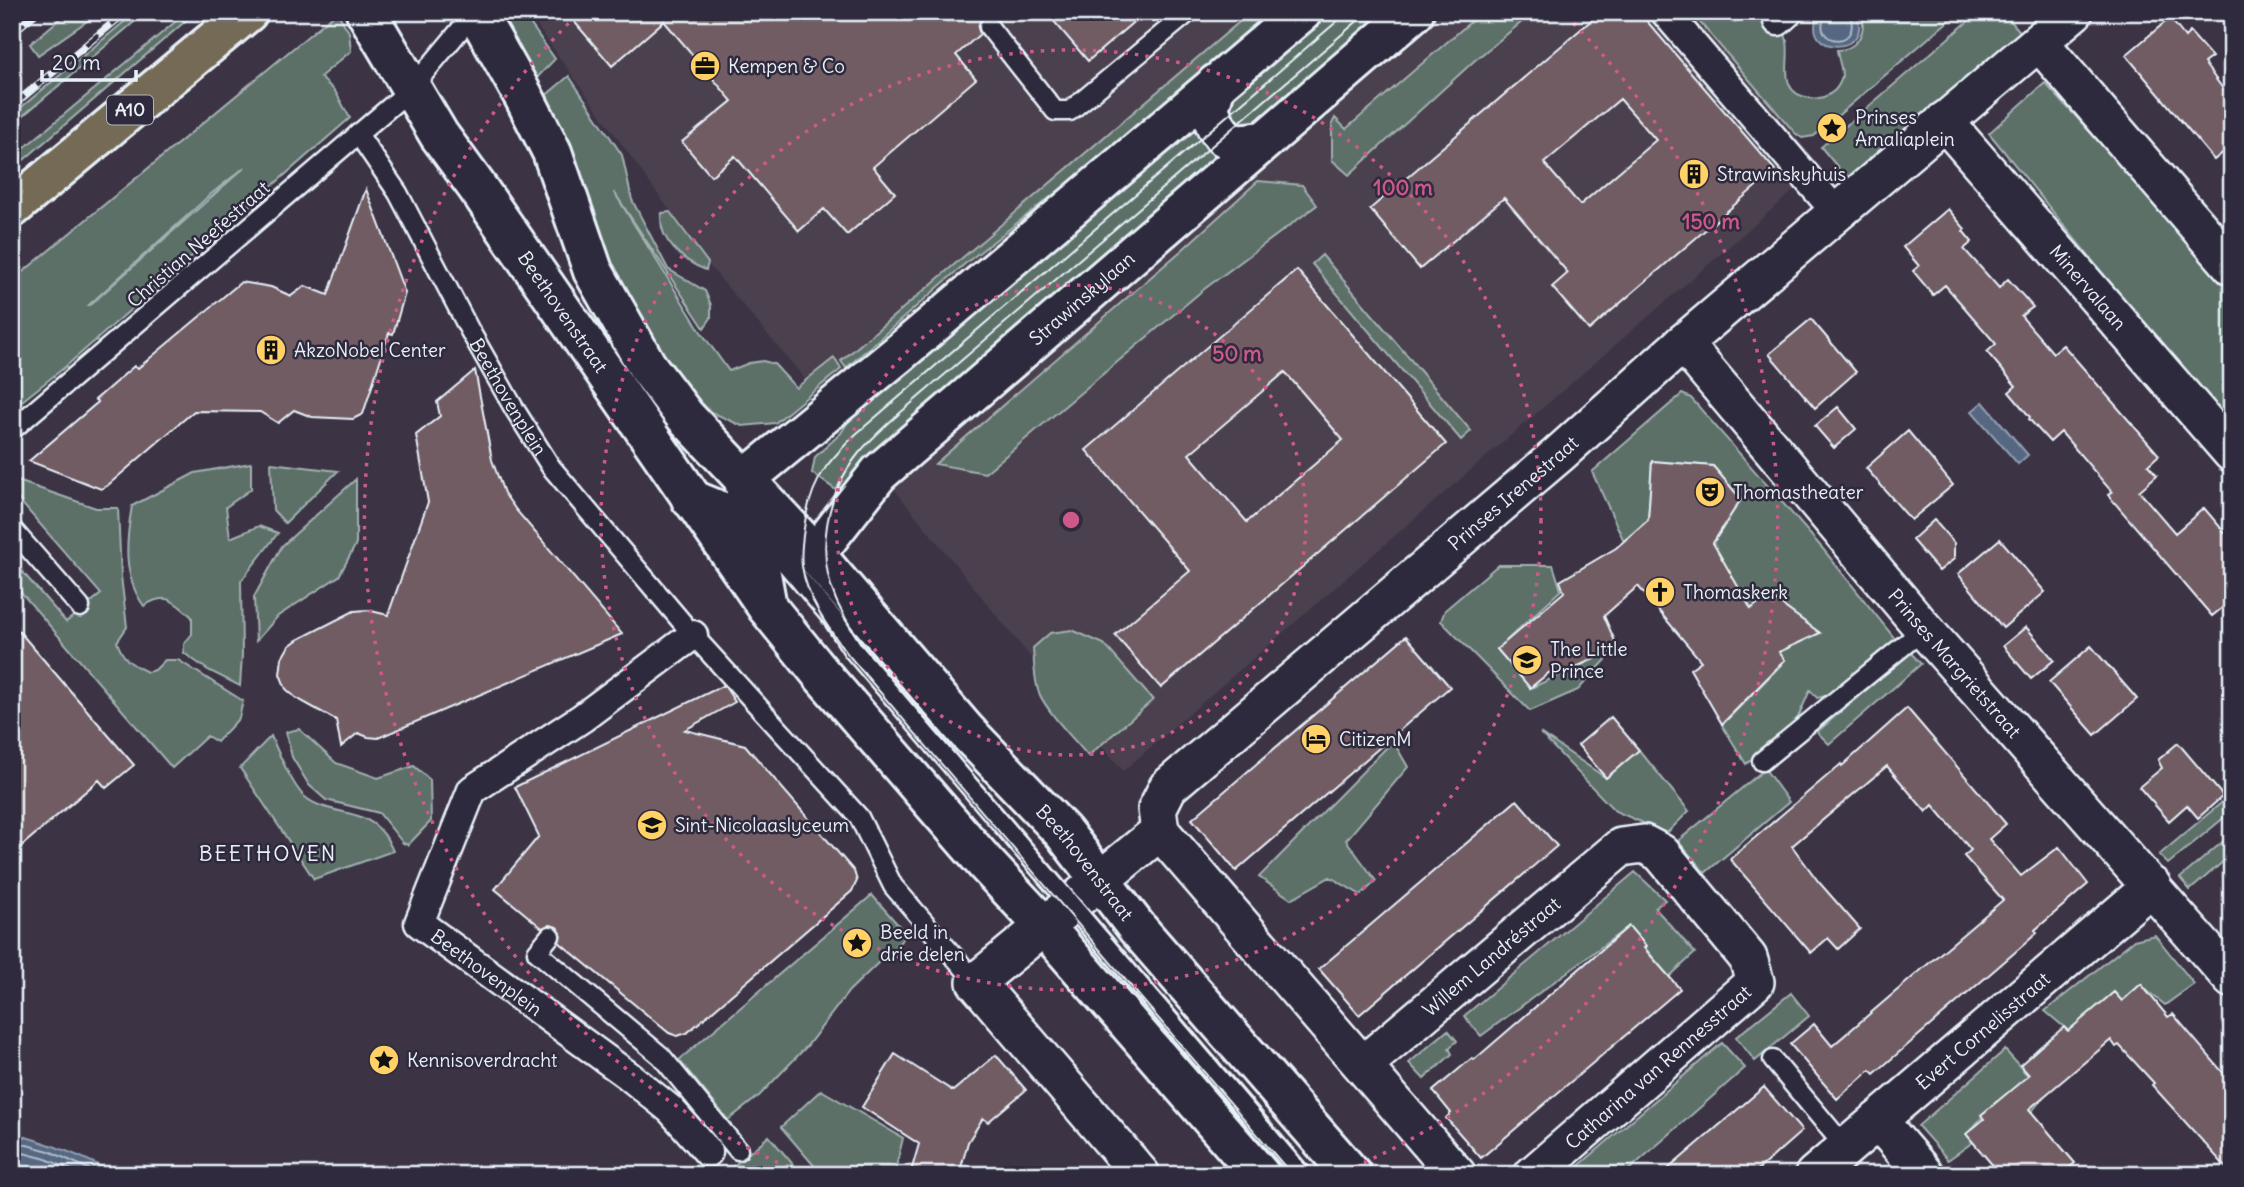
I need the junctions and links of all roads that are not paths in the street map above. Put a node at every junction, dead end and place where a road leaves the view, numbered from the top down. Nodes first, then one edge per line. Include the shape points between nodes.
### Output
1 (248, 12) edge
2 (366, 12) edge
3 (475, 12) edge
4 (1189, 12) edge
5 (1302, 12) edge
6 (1415, 12) edge
7 (1665, 12) edge
8 (2074, 12) edge
9 (989, 27) dead end
10 (1378, 28) edge
11 (2039, 42) junction
12 (1216, 84) junction
13 (411, 89) junction
14 (1944, 121) junction
15 (358, 134) junction
16 (1264, 141) junction
17 (12, 208) edge
18 (1837, 213) junction
19 (2232, 266) edge
20 (1683, 343) junction
21 (12, 430) edge
22 (2232, 453) edge
23 (744, 480) junction
24 (691, 499) junction
25 (752, 524) junction
26 (12, 529) edge
27 (813, 552) junction
28 (80, 607) dead end
29 (767, 607) junction
30 (833, 619) junction
31 (1924, 629) junction
32 (693, 635) junction
33 (1762, 761) dead end
34 (1160, 831) junction
35 (1621, 847) joint
36 (2152, 886) junction
37 (1072, 903) junction
38 (551, 936) dead end
39 (2232, 979) edge
40 (976, 982) junction
41 (1773, 1060) dead end
42 (1363, 1065) junction
43 (1878, 1120) junction
44 (1845, 1147) junction
45 (738, 1150) dead end
46 (708, 1152) dead end
47 (1141, 1175) edge
48 (1260, 1175) edge
49 (1302, 1175) edge
50 (1352, 1175) edge
51 (1457, 1175) edge
52 (1532, 1175) edge
53 (1814, 1175) edge
54 (1925, 1175) edge

1 - 17 highway, A10
2 - 13 main road, Beethovenstraat
3 - 13 lane, Christian Neefestraat
3 - 23 main road, Beethovenstraat via 552,152 593,271 625,329 685,416
4 - 9 lane via 1070,111 1055,111
5 - 12 main road
6 - 10 main road, Strawinskylaan
7 - 18 street
8 - 11 street, Prinses Irenestraat
10 - 16 main road, Strawinskylaan
11 - 14 street, Prinses Irenestraat
11 - 19 street
12 - 16 main road via 1209,109 1223,136 1237,145
12 - 23 main road
13 - 15 lane, Christian Neefestraat
13 - 24 main road, Beethovenstraat
14 - 18 street, Prinses Irenestraat
14 - 22 street, Minervalaan
15 - 21 lane, Christian Neefestraat
15 - 32 lane, Beethovenplein via 398,193 470,331 551,467
16 - 27 main road, Strawinskylaan via 878,473
18 - 20 street, Prinses Irenestraat
20 - 31 street, Prinses Margrietstraat
20 - 34 street, Prinses Irenestraat via 1168,787 1157,809
23 - 25 main road
23 - 27 main road, Beethovenstraat
24 - 25 main road
24 - 29 main road, Beethovenstraat
25 - 27 main road
25 - 29 main road, Beethovenstraat
25 - 30 lane, Beethovenstraat
26 - 28 lane
27 - 30 lane, Beethovenstraat
27 - 37 main road, Beethovenstraat via 966,731 1063,832
29 - 37 main road, Beethovenstraat via 986,864
30 - 37 lane, Beethovenstraat via 853,650
31 - 33 lane
31 - 36 street, Prinses Margrietstraat
32 - 40 lane, Beethovenplein via 859,817 893,887
32 - 46 street, Beethovenplein via 582,718 472,790 419,923 629,1076 671,1110
34 - 37 street
34 - 42 street
35 - 42 street, Willem Landréstraat
35 - 52 street, Catharina van Rennesstraat via 1644,844 1661,853 1748,958 1755,982
36 - 39 street, Prinses Margrietstraat
36 - 43 street, Evert Cornelisstraat
37 - 40 street
37 - 48 main road, Beethovenstraat
37 - 49 lane, Beethovenstraat
37 - 50 main road, Beethovenstraat via 1137,928
38 - 45 lane via 537,952 661,1056
40 - 47 street
41 - 44 lane
42 - 51 street
43 - 44 street, Evert Cornelisstraat
43 - 54 street
44 - 53 street, Evert Cornelisstraat

